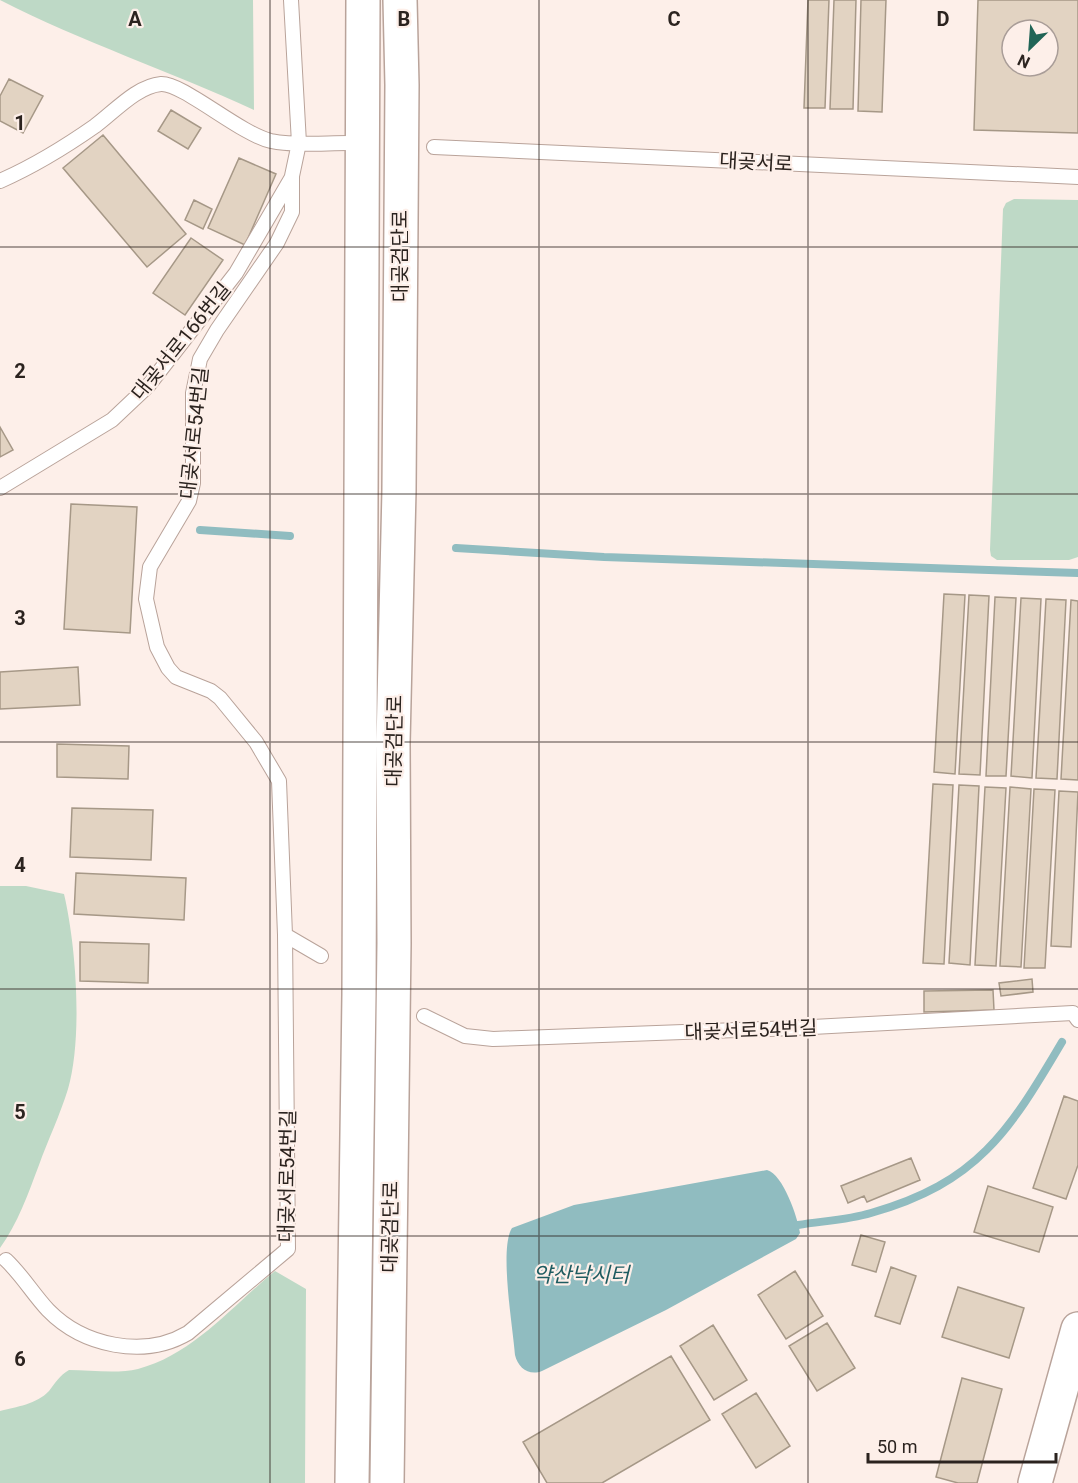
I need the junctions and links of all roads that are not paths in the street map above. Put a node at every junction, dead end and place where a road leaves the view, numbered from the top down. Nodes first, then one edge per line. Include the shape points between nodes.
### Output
1 (291, 0) edge
2 (363, 0) edge
3 (400, 0) edge
4 (299, 143) junction
5 (349, 143) dead end
6 (435, 147) dead end
7 (292, 176) junction
8 (1078, 177) edge
9 (0, 181) edge
10 (0, 488) edge
11 (285, 935) junction
12 (321, 956) dead end
13 (1076, 1014) edge
14 (424, 1016) dead end
15 (6, 1260) dead end
16 (1077, 1338) edge
17 (352, 1483) edge
18 (387, 1483) edge
19 (1035, 1483) edge

1 - 4 lane, 대곶서로54번길
2 - 17 main road, 대곶검단로 via 359,995
3 - 18 main road, 대곶검단로 via 399,490
4 - 5 lane
4 - 7 lane, 대곶서로54번길
4 - 9 lane via 270,141 233,124 180,90 162,84 137,93 95,126 31,167
6 - 8 lane, 대곶서로
7 - 10 lane, 대곶서로166번길 via 236,273 148,386 112,420
7 - 11 lane, 대곶서로54번길 via 288,225 200,359 193,393 193,483 189,501 150,567 146,599 157,647 168,669 176,677 220,698 256,742 279,781
11 - 12 lane
11 - 15 lane, 대곶서로54번길 via 290,1239 283,1255 188,1333 175,1341 145,1347 84,1336 50,1312
13 - 14 lane, 대곶서로54번길 via 493,1039 465,1036
16 - 19 main road

